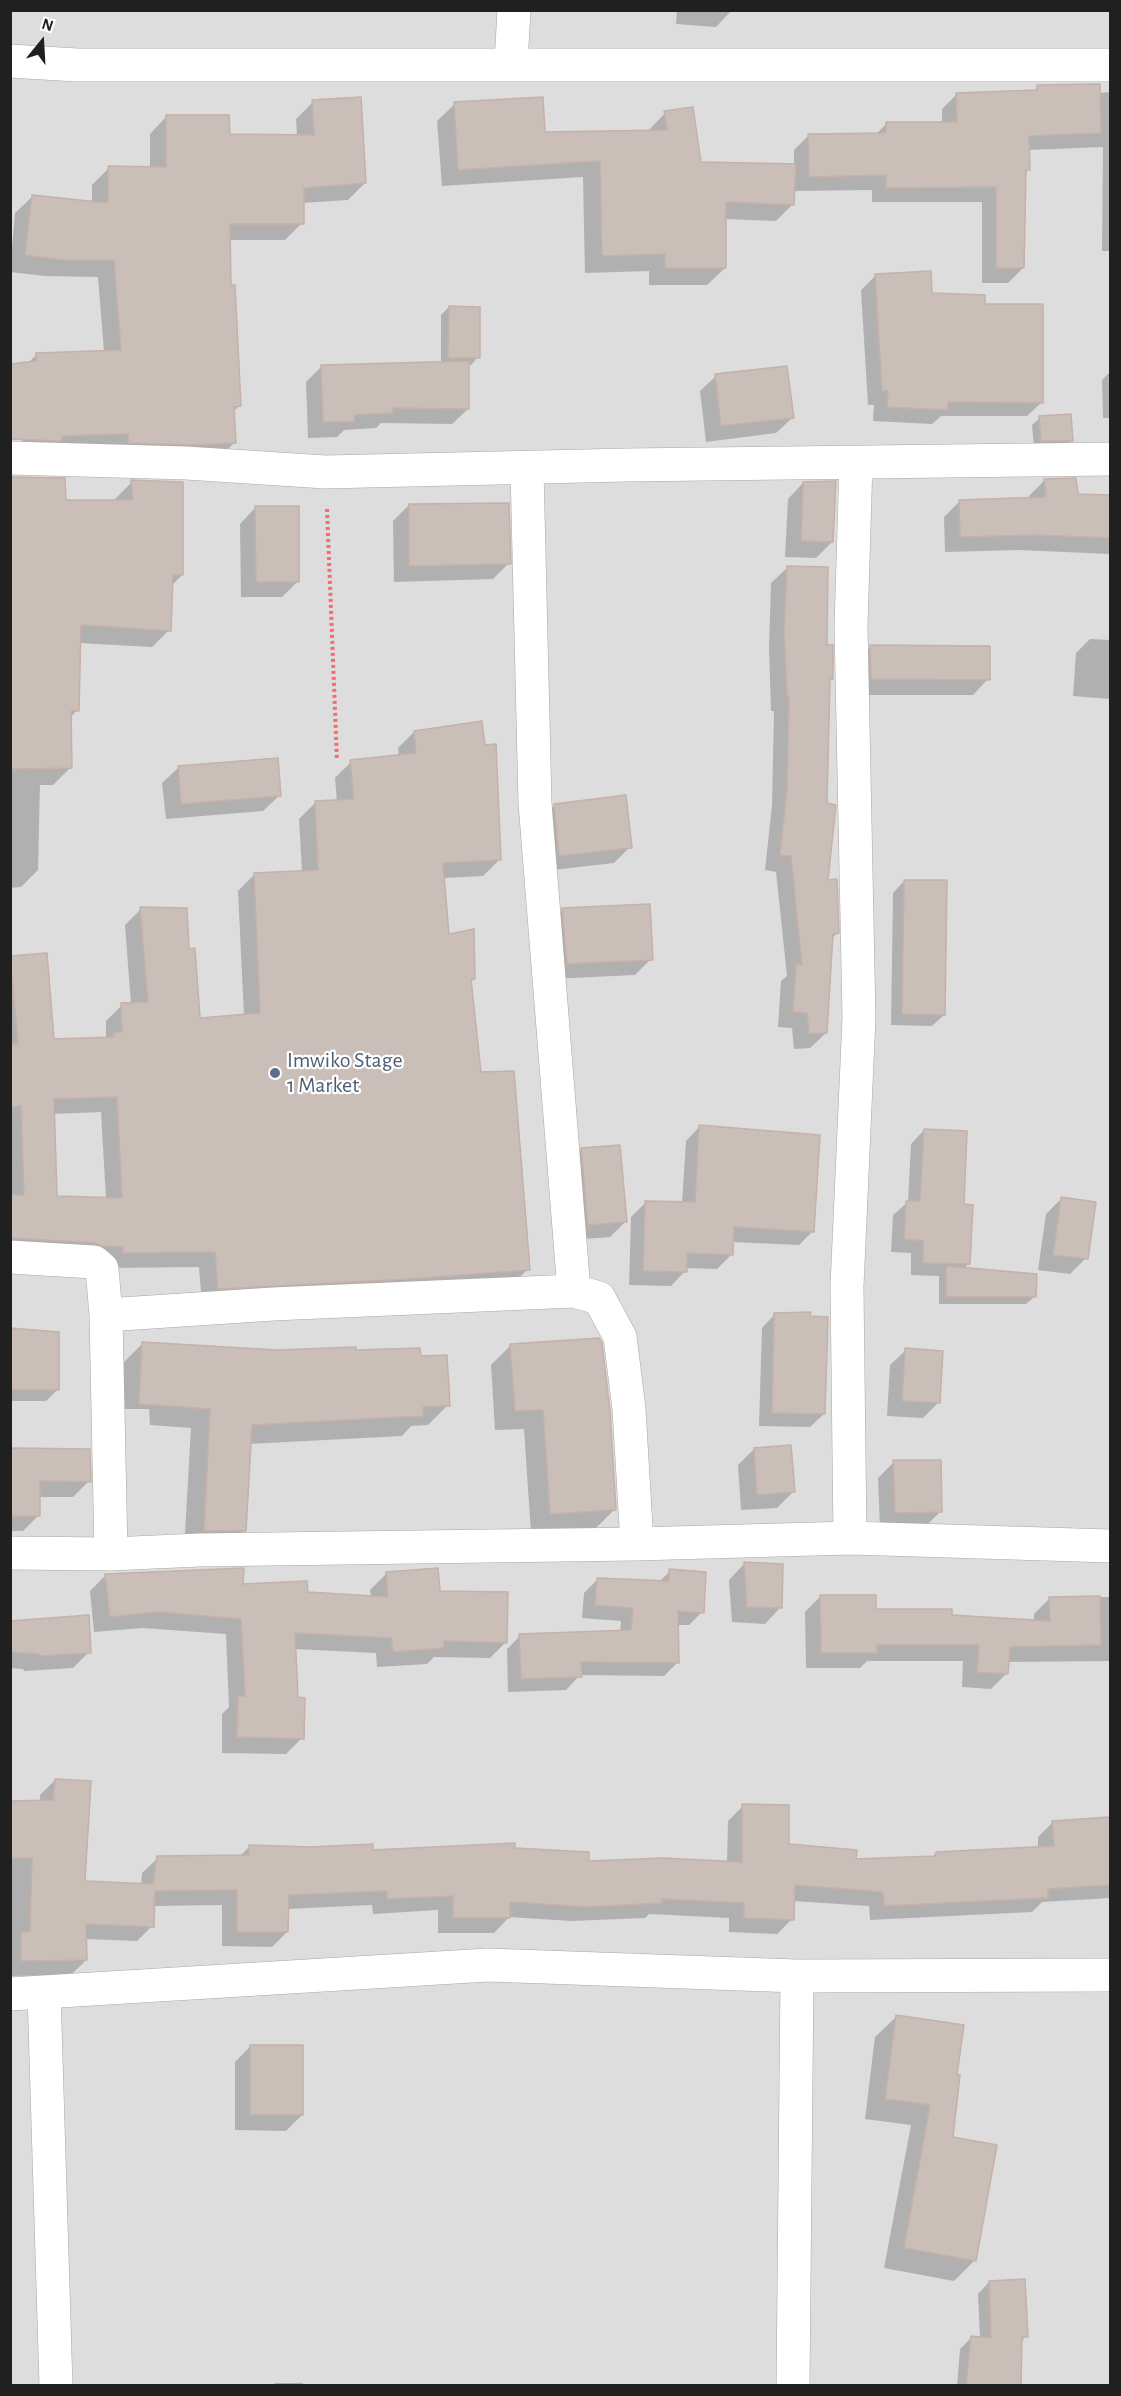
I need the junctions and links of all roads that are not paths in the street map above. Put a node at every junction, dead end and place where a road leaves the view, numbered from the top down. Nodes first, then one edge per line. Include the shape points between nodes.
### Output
1 (514, 10) edge
2 (10, 61) edge
3 (511, 63) junction
4 (1110, 65) edge
5 (10, 458) edge
6 (1110, 459) edge
7 (856, 463) junction
8 (527, 469) junction
9 (10, 1257) edge
10 (574, 1291) junction
11 (106, 1315) junction
12 (850, 1538) junction
13 (637, 1544) junction
14 (1110, 1546) edge
15 (10, 1553) edge
16 (111, 1554) junction
17 (1110, 1975) edge
18 (797, 1976) junction
19 (44, 1992) junction
20 (10, 1994) edge
21 (56, 2385) edge
22 (793, 2385) edge

1 - 3 street
2 - 3 street via 77,65
3 - 4 street
5 - 8 street via 325,472
6 - 7 street
7 - 8 street
7 - 12 street via 851,626 859,1018 847,1286
8 - 10 street via 535,803
9 - 11 street via 94,1262 102,1269
10 - 11 street
10 - 13 street via 599,1298 620,1338 629,1409
11 - 16 street
12 - 13 street
12 - 14 street
13 - 16 street
15 - 16 street
17 - 18 street
18 - 19 street via 488,1965
18 - 22 street
19 - 20 street
19 - 21 street

